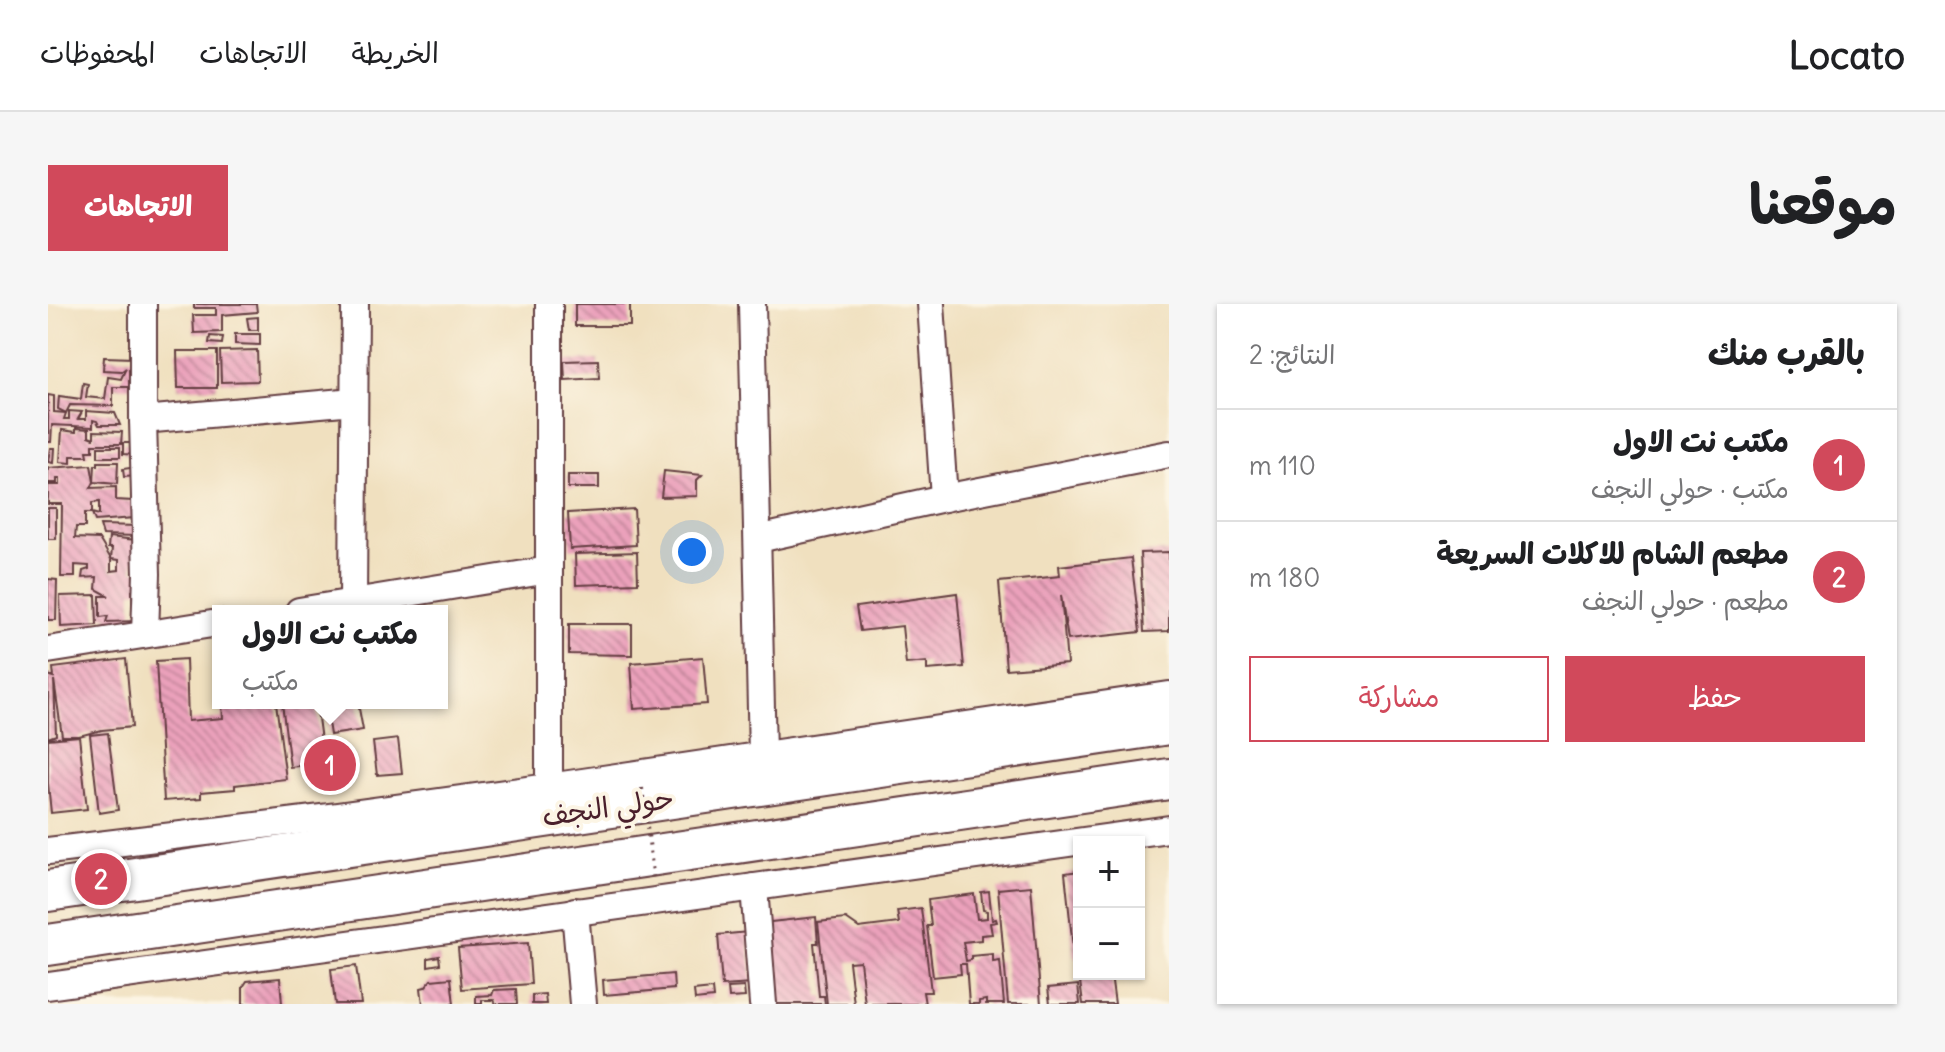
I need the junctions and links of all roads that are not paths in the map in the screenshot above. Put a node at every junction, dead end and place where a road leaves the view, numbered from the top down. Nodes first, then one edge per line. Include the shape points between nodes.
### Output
1 (143, 304) edge
2 (355, 304) edge
3 (549, 304) edge
4 (752, 304) edge
5 (931, 304) edge
6 (354, 401) junction
7 (143, 420) junction
8 (1169, 454) edge
9 (944, 498) junction
10 (758, 539) junction
11 (549, 570) junction
12 (353, 603) junction
13 (340, 605) edge
14 (212, 624) edge
15 (145, 634) junction
16 (48, 650) edge
17 (1169, 695) edge
18 (1169, 724) edge
19 (905, 748) junction
20 (762, 755) junction
21 (1169, 779) edge
22 (549, 801) junction
23 (1169, 829) edge
24 (342, 831) junction
25 (48, 851) edge
26 (220, 867) junction
27 (112, 882) junction
28 (754, 887) junction
29 (48, 891) edge
30 (575, 911) junction
31 (221, 920) junction
32 (122, 934) junction
33 (48, 945) edge
34 (48, 986) edge
35 (583, 1004) edge
36 (763, 1004) edge

1 - 7 street
2 - 6 street
3 - 11 street
4 - 10 street
5 - 9 street
6 - 7 street
6 - 12 street
7 - 15 street
8 - 9 street
9 - 10 street
10 - 20 street
11 - 12 street
11 - 22 street
12 - 13 street
14 - 15 street
15 - 16 street
17 - 19 street
18 - 19 main road, حولي النجف
19 - 20 street
19 - 22 main road, حولي النجف
20 - 22 street
21 - 31 main road, حولي النجف
22 - 24 main road, حولي النجف
23 - 28 street
24 - 25 street
24 - 26 main road, حولي النجف
26 - 27 main road, حولي النجف
26 - 31 main road via 208,894
27 - 29 main road, حولي النجف
27 - 32 main road via 125,901
28 - 30 street
28 - 36 street
30 - 34 street
30 - 35 street
31 - 32 main road, حولي النجف
32 - 33 main road, حولي النجف

